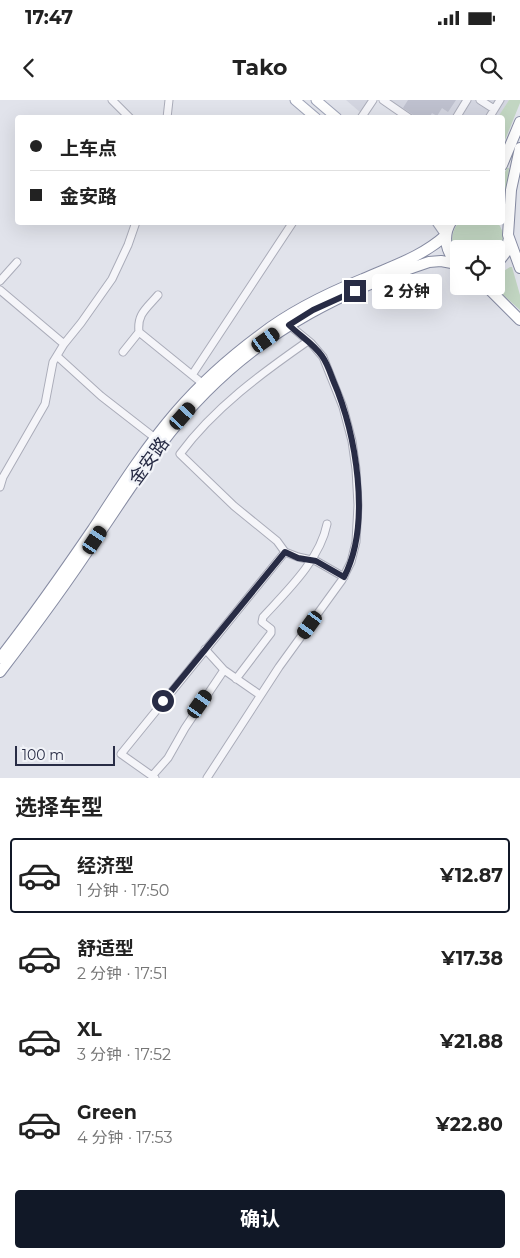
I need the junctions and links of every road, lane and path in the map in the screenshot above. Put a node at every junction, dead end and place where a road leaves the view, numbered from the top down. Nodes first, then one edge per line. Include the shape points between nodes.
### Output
1 (112, 100) edge
2 (169, 100) edge
3 (295, 100) edge
4 (373, 100) edge
5 (467, 100) edge
6 (480, 100) edge
7 (500, 100) edge
8 (322, 102) edge
9 (388, 102) edge
10 (494, 109) junction
11 (127, 115) edge
12 (167, 115) edge
13 (312, 115) edge
14 (334, 115) edge
15 (364, 115) edge
16 (405, 115) edge
17 (458, 115) edge
18 (491, 115) edge
19 (520, 122) edge
20 (520, 148) edge
21 (505, 158) edge
22 (135, 225) edge
23 (291, 225) edge
24 (440, 225) edge
25 (450, 225) edge
26 (504, 225) edge
27 (446, 235) junction
28 (508, 235) junction
29 (450, 253) edge
30 (505, 253) edge
31 (17, 262) dead end
32 (450, 263) edge
33 (520, 268) edge
34 (0, 281) edge
35 (0, 290) edge
36 (158, 295) dead end
37 (495, 295) edge
38 (520, 320) edge
39 (289, 325) junction
40 (139, 332) junction
41 (308, 341) junction
42 (64, 344) junction
43 (123, 352) dead end
44 (57, 356) junction
45 (192, 374) junction
46 (202, 383) junction
47 (155, 438) junction
48 (0, 487) edge
49 (327, 524) dead end
50 (285, 552) junction
51 (310, 560) junction
52 (344, 577) junction
53 (205, 649) junction
54 (0, 658) edge
55 (224, 670) junction
56 (0, 672) edge
57 (236, 679) junction
58 (260, 695) junction
59 (154, 777) edge
60 (207, 778) edge

1 - 11 street
2 - 12 street
3 - 13 main road
4 - 15 street
5 - 17 street
6 - 10 street
7 - 10 street
8 - 14 main road
9 - 16 street
10 - 18 street
19 - 21 highway
20 - 28 highway via 511,190
22 - 42 street via 112,279
23 - 45 street
24 - 27 main road
25 - 27 highway
26 - 28 highway
27 - 29 highway
27 - 46 highway, 金安路 via 412,258 293,312
28 - 30 highway
28 - 33 highway
31 - 34 street
32 - 39 highway, 金安路 via 423,264 329,303
35 - 42 street
36 - 40 street via 140,316
37 - 38 highway
39 - 41 street
39 - 56 highway, 金安路 via 228,371 183,416 152,456 67,583
40 - 43 street
40 - 45 street
41 - 50 street via 242,390 180,454 234,506 277,541
41 - 52 street via 323,357 337,390 354,455 358,487 356,542
42 - 44 street
44 - 47 street
44 - 48 street via 45,404
45 - 46 street
46 - 47 highway, 金安路
47 - 54 highway, 金安路 via 60,578
49 - 51 street via 321,543
50 - 51 street
50 - 53 street
51 - 52 street
51 - 57 street via 293,585 263,617 262,622 271,633
52 - 58 street
53 - 55 street
53 - 59 street via 121,754
55 - 57 street
55 - 59 street
57 - 58 street
58 - 60 street

